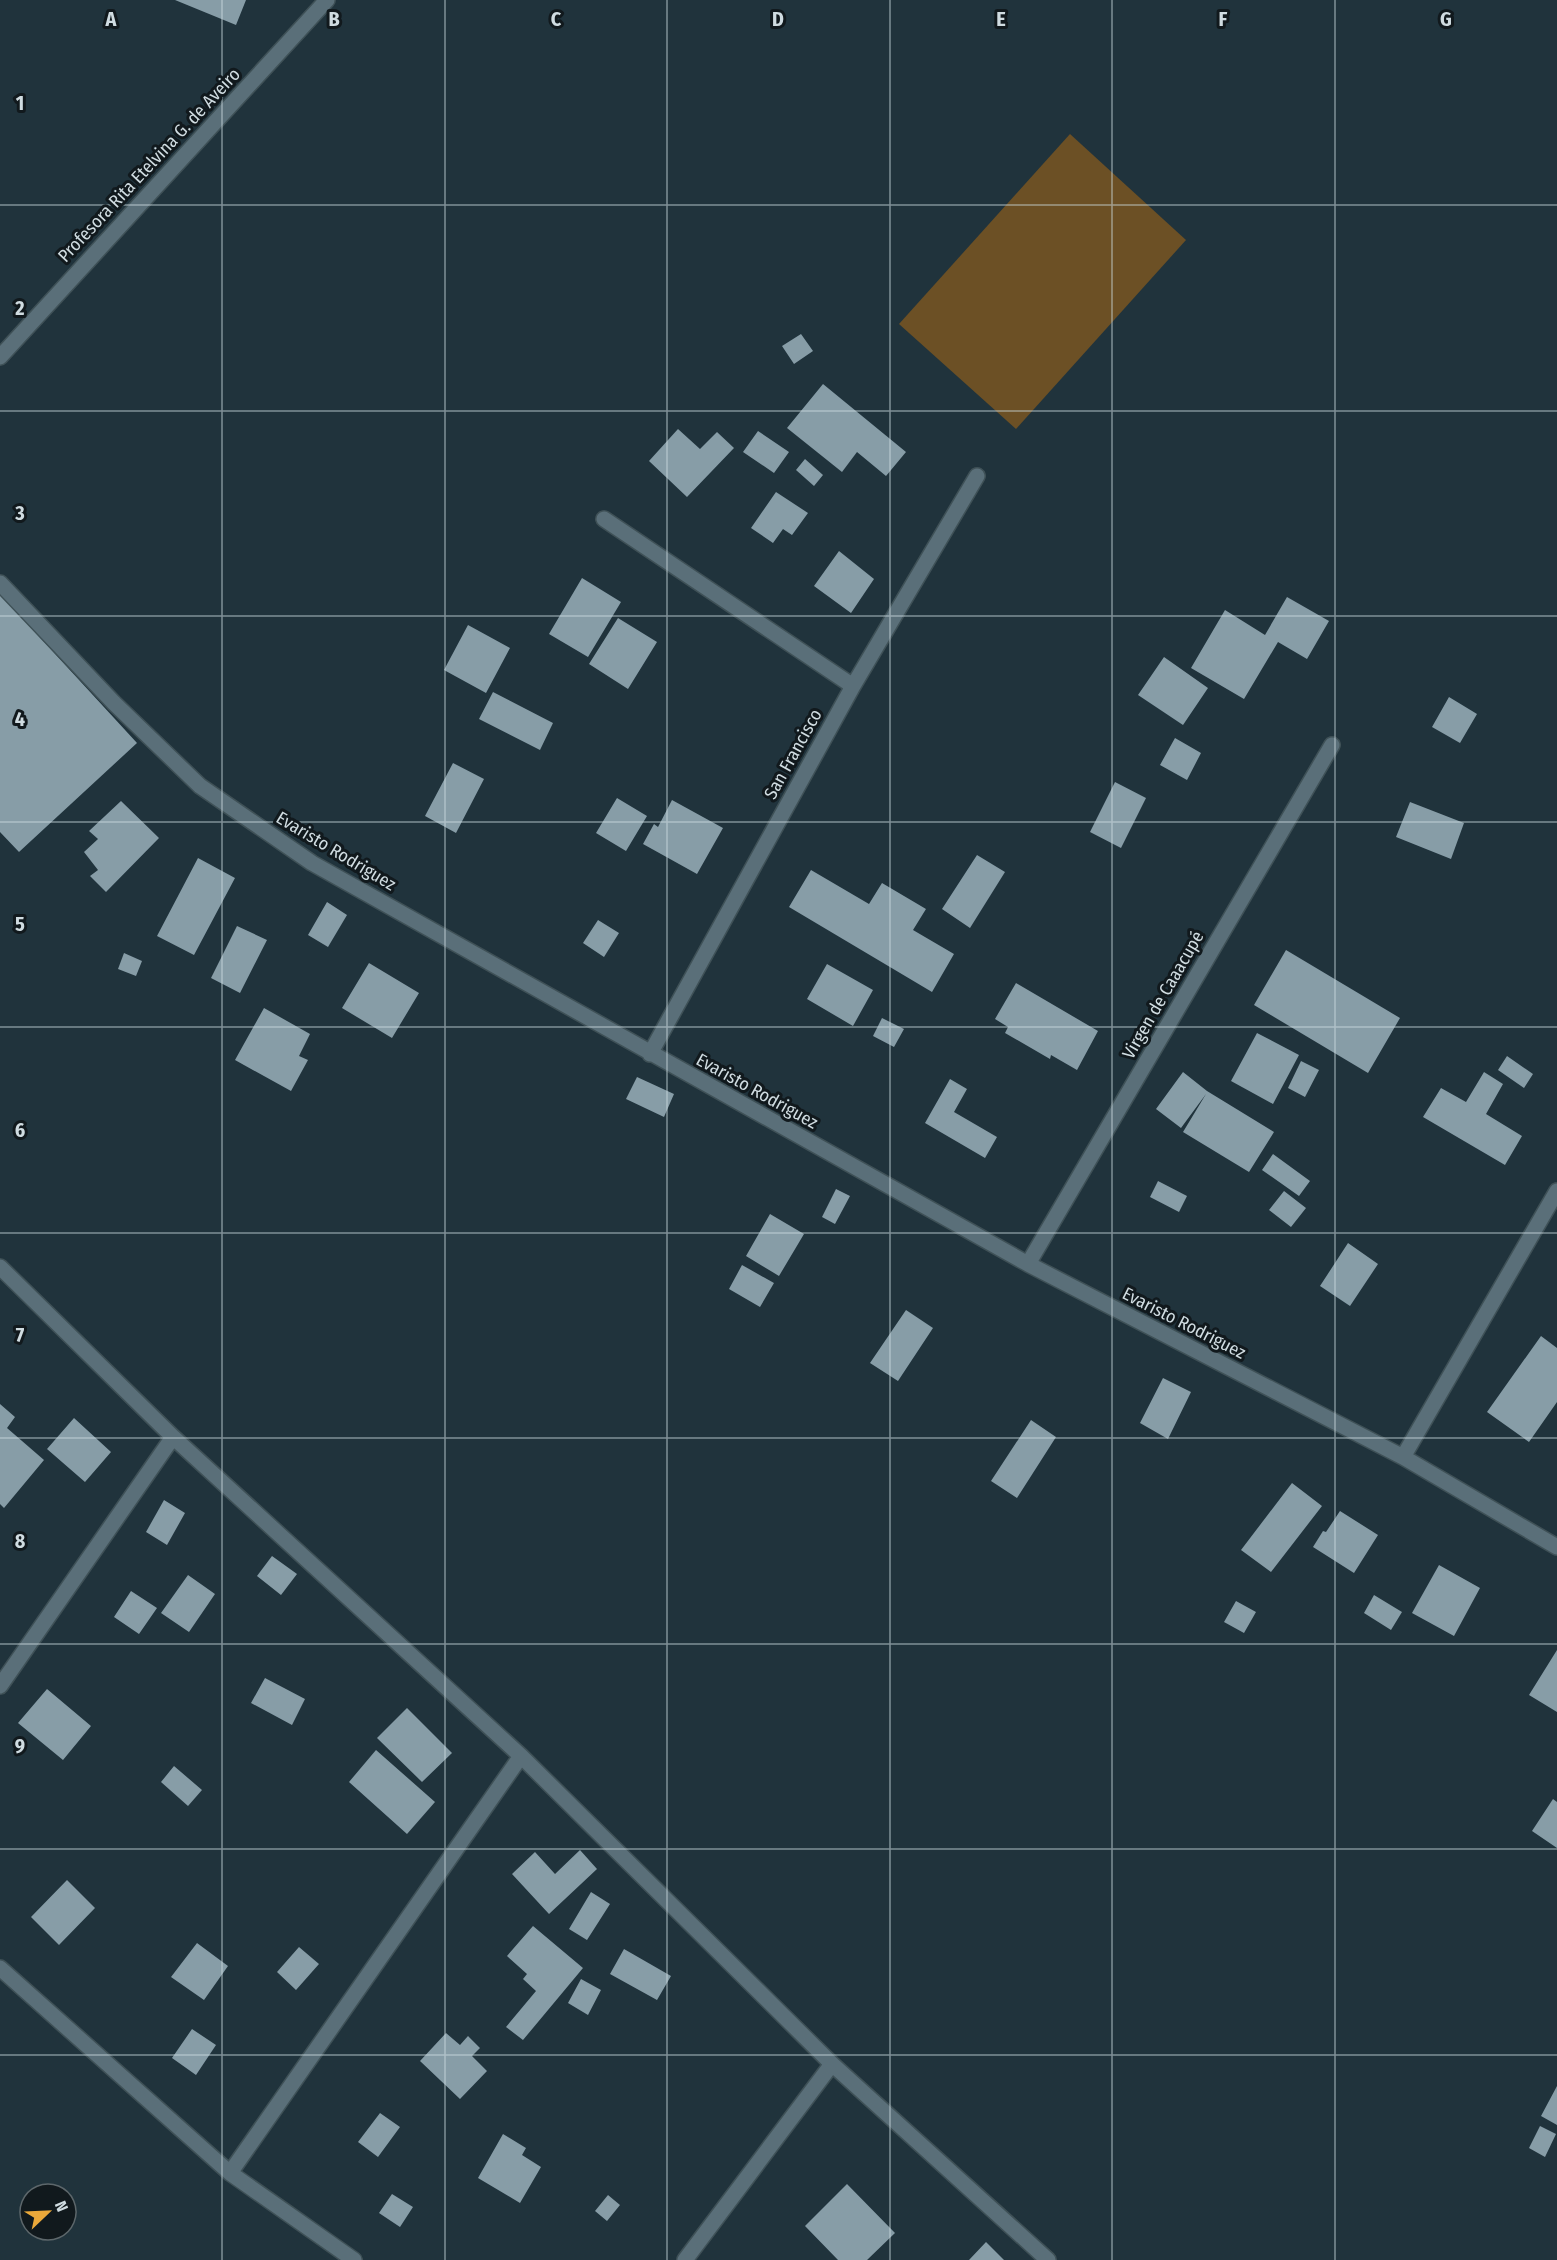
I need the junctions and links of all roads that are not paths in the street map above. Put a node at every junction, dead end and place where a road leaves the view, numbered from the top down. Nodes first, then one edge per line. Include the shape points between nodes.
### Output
1 (327, 0) edge
2 (0, 357) edge
3 (977, 476) dead end
4 (604, 519) dead end
5 (0, 583) edge
6 (853, 686) junction
7 (1332, 745) dead end
8 (650, 1053) junction
9 (1557, 1191) edge
10 (1028, 1264) junction
11 (0, 1267) edge
12 (173, 1437) junction
13 (1402, 1457) junction
14 (1557, 1547) edge
15 (0, 1686) edge
16 (521, 1756) junction
17 (0, 1968) edge
18 (832, 2064) junction
19 (230, 2173) junction
20 (354, 2260) edge
21 (685, 2260) edge
22 (1048, 2260) edge

1 - 2 street, Profesora Rita Etelvina G. de Aveiro
3 - 6 street, San Francisco
4 - 6 street
5 - 8 street, Evaristo Rodriguez via 114,704 200,786 312,863
6 - 8 street, San Francisco
7 - 10 street, Virgen de Caaacupé
8 - 10 street, Evaristo Rodriguez
9 - 13 street
10 - 13 street, Evaristo Rodriguez
11 - 12 street
12 - 15 street
12 - 16 street
13 - 14 street, Evaristo Rodriguez
16 - 18 street
16 - 19 street
17 - 19 street
18 - 21 street
18 - 22 street
19 - 20 street

